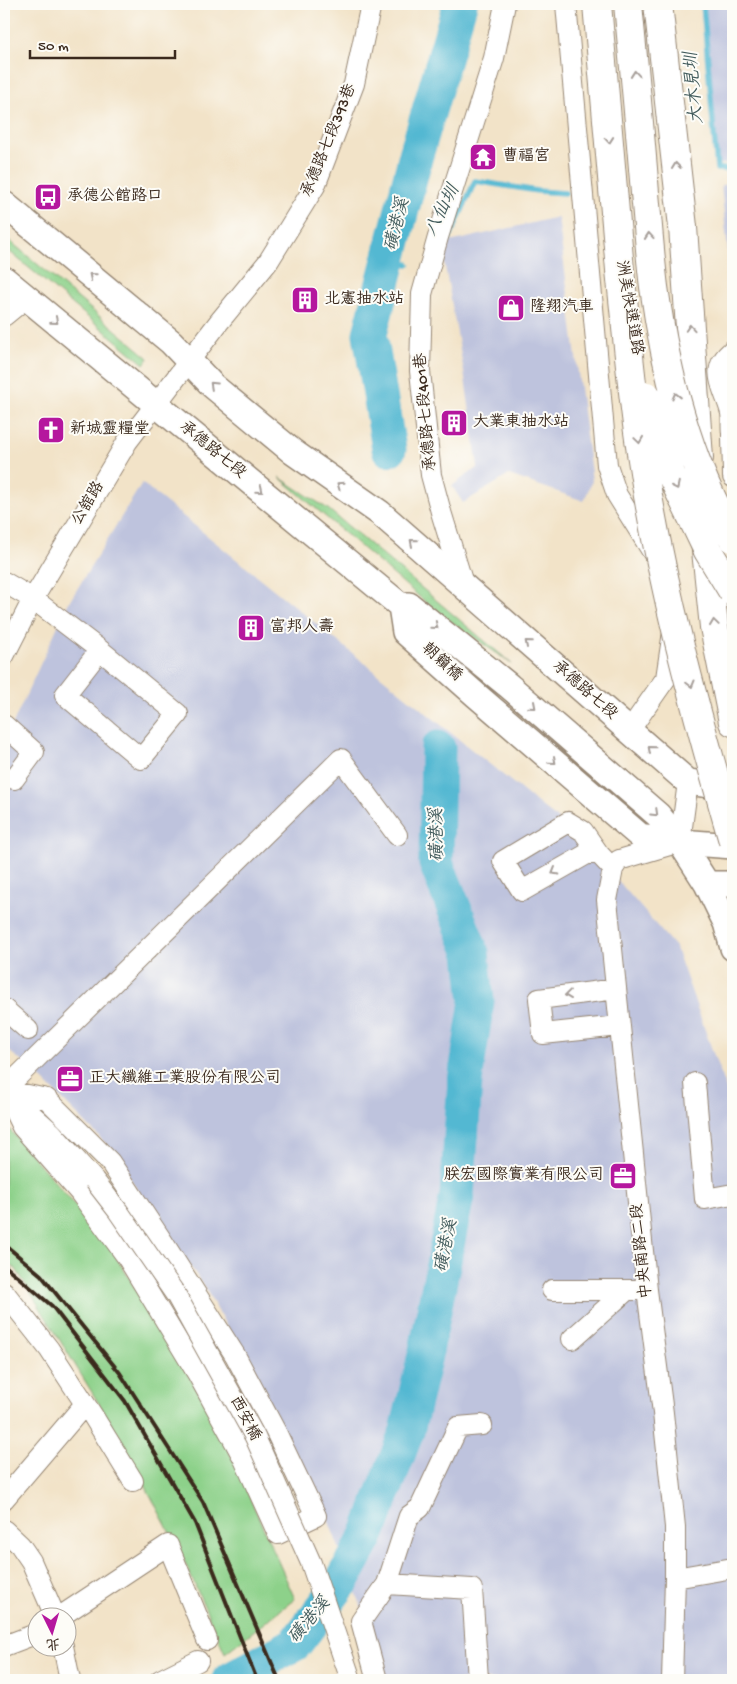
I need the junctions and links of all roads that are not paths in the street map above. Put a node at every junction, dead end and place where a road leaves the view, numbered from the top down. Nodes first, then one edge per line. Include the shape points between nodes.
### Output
1 (371, 4) edge
2 (505, 4) edge
3 (566, 4) edge
4 (597, 4) edge
5 (628, 4) edge
6 (658, 4) edge
7 (4, 204) edge
8 (620, 270) junction
9 (4, 280) edge
10 (26, 298) junction
11 (4, 316) edge
12 (733, 350) edge
13 (188, 361) junction
14 (154, 404) junction
15 (733, 477) edge
16 (733, 538) edge
17 (455, 579) junction
18 (4, 582) edge
19 (733, 592) edge
20 (32, 599) junction
21 (401, 606) junction
22 (100, 650) junction
23 (4, 656) edge
24 (733, 722) edge
25 (4, 725) edge
26 (629, 731) junction
27 (14, 779) dead end
28 (688, 782) junction
29 (733, 788) edge
30 (397, 835) dead end
31 (733, 841) edge
32 (680, 842) junction
33 (733, 846) edge
34 (599, 854) dead end
35 (613, 869) junction
36 (707, 884) junction
37 (733, 884) edge
38 (733, 948) edge
39 (616, 990) junction
40 (4, 1009) edge
41 (619, 1026) junction
42 (28, 1030) dead end
43 (695, 1083) dead end
44 (4, 1090) edge
45 (733, 1194) edge
46 (552, 1290) dead end
47 (627, 1290) junction
48 (647, 1290) junction
49 (4, 1292) edge
50 (572, 1339) dead end
51 (85, 1404) junction
52 (482, 1424) dead end
53 (133, 1481) dead end
54 (4, 1499) edge
55 (4, 1530) edge
56 (12, 1548) edge
57 (733, 1568) edge
58 (675, 1578) junction
59 (387, 1584) junction
60 (51, 1606) edge
61 (76, 1606) edge
62 (28, 1637) edge
63 (207, 1640) dead end
64 (4, 1646) edge
65 (65, 1656) edge
66 (198, 1661) dead end
67 (70, 1680) edge
68 (160, 1680) edge
69 (350, 1680) edge
70 (377, 1680) edge
71 (481, 1680) edge
72 (672, 1680) edge

1 - 13 street, 承德路七段393巷 via 354,84 315,186 268,262
2 - 17 street, 承德路七段401巷 via 494,58 422,294 420,371 432,475
3 - 26 street via 607,466 617,494 672,583 675,622 666,678
4 -> 8 highway, 洲美快速道路
16 -> 5 highway, 洲美快速道路, bridge via 694,455 677,403 664,344 654,286
24 -> 6 highway via 714,628 707,569 682,227
13 -> 7 main road via 171,342
8 -> 19 highway, 洲美快速道路, bridge via 641,375 671,474 708,551
8 -> 31 highway, bridge via 639,439 656,538 676,630
9 - 10 main road, 承德路七段
10 - 11 street
10 -> 14 main road, 承德路七段
12 - 15 street via 720,365 719,376 731,414
13 - 14 street, 公舘路
17 -> 13 main road via 380,513 293,452 213,386
14 - 20 street, 公舘路 via 127,442
14 -> 21 main road, 承德路七段
26 -> 17 main road, 承德路七段
18 - 20 street
20 - 22 street
20 - 23 street, 公舘路
21 -> 32 main road, 朝籟橋 via 409,605 509,686 658,815
21 -> 32 main road, 朝籟橋 via 405,632 640,836
22 - 22 street via 178,714 141,760 65,695
25 - 27 street via 34,752
28 -> 26 main road, 承德路七段
28 - 29 main road
28 - 32 street
30 - 44 street via 341,759
32 - 33 main road
32 - 35 street via 618,860
32 - 36 main road
34 - 35 street
35 - 39 street, 中央南路二段 via 607,900
36 - 37 main road
36 - 38 main road via 726,922
39 - 41 street, 中央南路二段
39 -> 41 street via 539,999 542,1034
40 - 42 street
41 - 48 street, 中央南路二段
43 - 45 street via 705,1198
44 - 44 street via 22,1127 80,1193 127,1257 201,1381 278,1534 316,1516 234,1355 110,1162 47,1100
44 - 69 street, 西安橋, bridge via 52,1133 94,1180 176,1295 254,1437 311,1563
46 - 47 street
47 - 48 street
47 - 50 street
48 - 58 street, 中央南路二段 via 675,1527
49 - 51 street via 49,1349
51 - 53 street
51 - 54 street
52 - 59 street via 458,1427 420,1508 409,1516
55 - 56 street
56 - 60 street via 31,1561
57 - 58 street
58 - 72 street, 中央南路二段
59 - 70 street via 361,1621
59 - 71 street via 472,1589 478,1679
61 - 63 street via 168,1546
62 - 64 street
65 - 67 street
66 - 68 street

